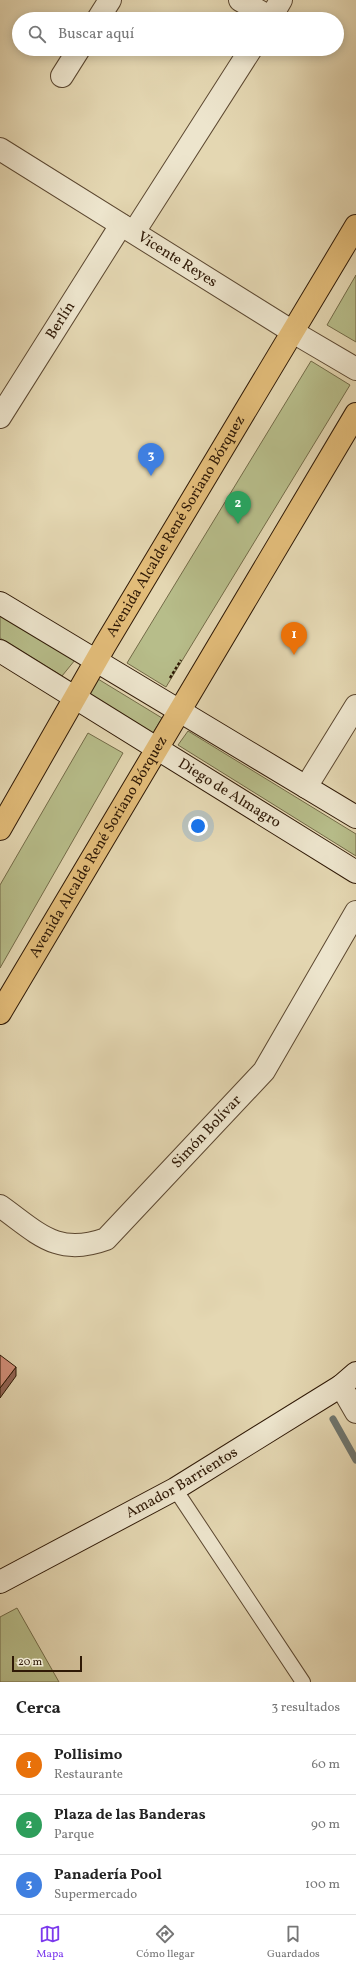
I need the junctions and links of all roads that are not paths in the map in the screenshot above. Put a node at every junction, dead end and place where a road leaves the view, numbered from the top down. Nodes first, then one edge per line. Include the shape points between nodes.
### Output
1 (110, 0) edge
2 (240, 0) edge
3 (102, 12) edge
4 (274, 12) edge
5 (75, 56) edge
6 (246, 56) edge
7 (62, 76) dead end
8 (0, 149) edge
9 (356, 226) edge
10 (128, 228) junction
11 (293, 332) junction
12 (356, 369) edge
13 (356, 414) edge
14 (0, 417) edge
15 (0, 603) edge
16 (0, 651) edge
17 (96, 660) junction
18 (74, 698) junction
19 (356, 706) edge
20 (179, 710) junction
21 (156, 748) junction
22 (306, 787) junction
23 (356, 817) edge
24 (0, 829) edge
25 (356, 872) edge
26 (356, 912) edge
27 (0, 1013) edge
28 (0, 1206) edge
29 (349, 1380) edge
30 (356, 1412) edge
31 (175, 1489) junction
32 (0, 1582) edge
33 (303, 1682) edge

1 - 3 street
2 - 4 street
5 - 7 street
6 - 10 street, Berlín
8 - 10 street, Vicente Reyes
9 - 11 main road, Avenida Alcalde René Soriano Bórquez
10 - 11 street, Vicente Reyes
10 - 14 street, Berlín
11 - 12 street, Vicente Reyes
11 - 17 main road, Avenida Alcalde René Soriano Bórquez
13 - 20 main road, Avenida Alcalde René Soriano Bórquez
15 - 17 street
16 - 18 street, Diego de Almagro
17 - 18 main road, Avenida Alcalde René Soriano Bórquez
17 - 20 street
18 - 21 street, Diego de Almagro
18 - 24 main road, Avenida Alcalde René Soriano Bórquez
19 - 22 street
20 - 21 main road, Avenida Alcalde René Soriano Bórquez
20 - 22 street
21 - 25 street, Diego de Almagro
21 - 27 main road, Avenida Alcalde René Soriano Bórquez
22 - 23 street
26 - 28 street, Simón Bolívar via 264,1071 106,1239 78,1246 49,1241
29 - 30 street
29 - 31 street, Amador Barrientos
31 - 32 street, Amador Barrientos
31 - 33 lane

